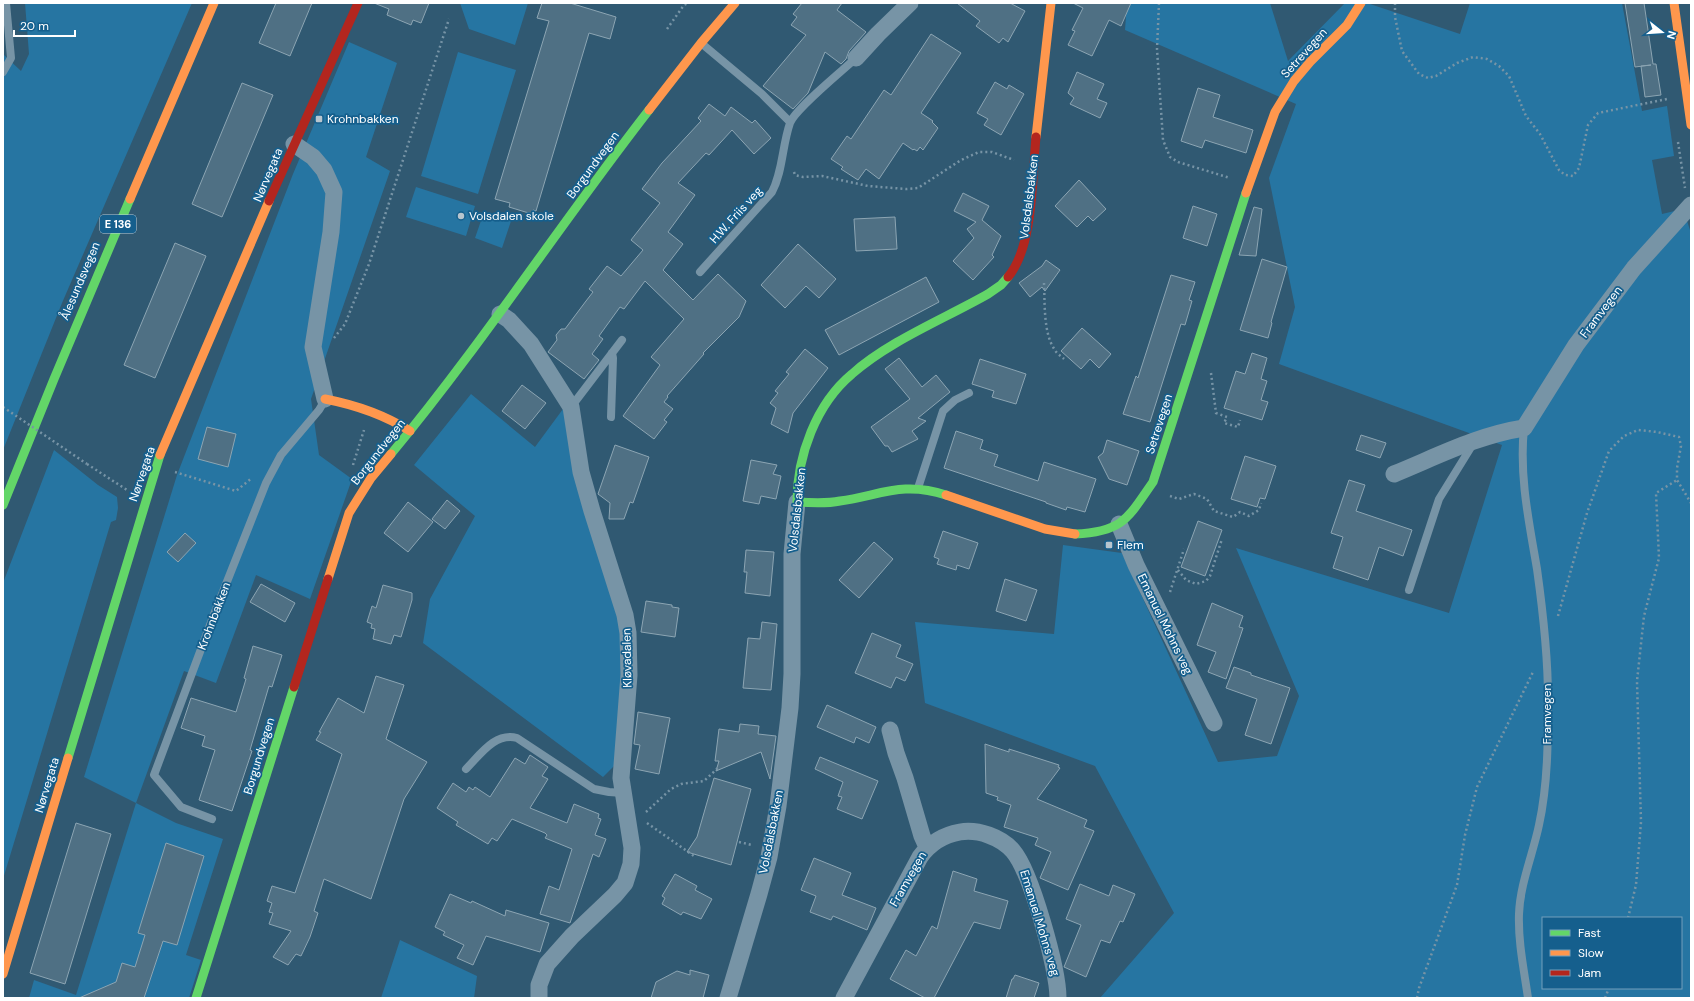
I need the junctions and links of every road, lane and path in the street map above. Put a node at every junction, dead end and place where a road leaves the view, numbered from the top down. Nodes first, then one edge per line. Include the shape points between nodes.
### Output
1 (6, 3) edge
2 (214, 3) edge
3 (358, 3) edge
4 (688, 3) edge
5 (735, 3) edge
6 (910, 3) edge
7 (1051, 3) edge
8 (1159, 3) edge
9 (1361, 3) edge
10 (1394, 3) edge
11 (1674, 3) edge
12 (449, 19) dead end
13 (667, 29) dead end
14 (701, 43) junction
15 (856, 58) joint
16 (3, 72) edge
17 (1672, 98) dead end
18 (790, 122) junction
19 (1691, 125) edge
20 (294, 144) junction
21 (1016, 164) dead end
22 (791, 166) dead end
23 (1217, 174) dead end
24 (1691, 205) edge
25 (700, 272) dead end
26 (1044, 283) dead end
27 (500, 314) junction
28 (622, 340) dead end
29 (612, 353) junction
30 (315, 355) junction
31 (1194, 355) junction
32 (1064, 359) dead end
33 (969, 393) dead end
34 (325, 399) junction
35 (3, 407) edge
36 (571, 407) junction
37 (371, 410) junction
38 (611, 416) dead end
39 (1240, 420) dead end
40 (1524, 428) junction
41 (410, 431) junction
42 (1475, 441) junction
43 (359, 469) dead end
44 (176, 473) dead end
45 (1394, 474) dead end
46 (1677, 480) dead end
47 (918, 488) junction
48 (231, 490) dead end
49 (1167, 495) dead end
50 (145, 501) junction
51 (797, 502) junction
52 (1261, 503) dead end
53 (3, 505) edge
54 (1119, 524) junction
55 (1222, 539) dead end
56 (1184, 549) dead end
57 (1178, 570) junction
58 (1409, 590) dead end
59 (1154, 601) junction
60 (1214, 723) dead end
61 (890, 730) dead end
62 (719, 766) dead end
63 (466, 769) dead end
64 (622, 793) junction
65 (634, 817) junction
66 (212, 819) dead end
67 (926, 847) junction
68 (694, 856) dead end
69 (1628, 917) edge
70 (3, 974) edge
71 (196, 998) edge
72 (539, 998) edge
73 (728, 998) edge
74 (844, 998) edge
75 (1058, 998) edge
76 (1528, 998) edge

1 - 16 lane via 11,58
2 - 53 main road, Ålesundsvegen / E 136 via 99,266
3 - 20 main road, Nørvegata
4 - 13 path
5 - 14 main road, Borgundvegen
6 - 15 street
7 - 51 main road, Volsdalsbakken via 1030,212 1019,261 1001,285 988,294 895,345 847,379 826,406 806,445 799,473
8 - 23 path via 1157,49 1164,140 1170,157
9 - 31 main road, Setrevegen via 1347,25 1294,80 1275,112
10 - 17 path via 1402,51 1419,74 1428,78 1436,76 1473,57 1487,59 1499,66 1509,76 1526,116 1540,134 1559,170 1565,175 1574,176 1579,168 1588,125 1598,113
11 - 19 main road
12 - 30 path via 358,294 340,331 323,351
14 - 18 lane via 762,94
14 - 27 main road, Borgundvegen via 604,169
15 - 18 lane via 816,94
18 - 25 lane, H.W. Friis veg via 778,181 772,192
20 - 30 street via 313,157 324,170 334,192 331,232 313,347
20 - 50 main road, Nørvegata via 156,464
21 - 22 path via 1013,159 992,152 979,152 961,160 918,188 906,189 868,186 822,176 802,177 795,175
24 - 40 street, Framvegen via 1634,268 1576,345
26 - 32 path via 1046,324 1055,350
27 - 36 street, Kløvadalen via 531,344
27 - 41 main road, Borgundvegen
28 - 29 lane
29 - 36 lane
29 - 38 lane
30 - 34 street
31 - 39 path via 1210,363 1216,413 1227,417 1224,422 1238,427
31 - 54 main road, Setrevegen via 1152,482 1134,511
33 - 47 lane via 955,400 943,411
34 - 37 main road
34 - 66 lane, Krohnbakken via 319,410 281,455 266,483 154,775 181,807
35 - 50 path, bridge
36 - 64 street, Kløvadalen via 581,472 625,615 628,633 629,675
37 - 41 main road
37 - 43 path via 353,465
40 - 42 street
40 - 76 lane, Framvegen via 1522,481 1547,642 1548,698 1547,768 1539,824 1519,912 1522,963
41 - 71 main road, Borgundvegen via 371,478 349,513 344,526
42 - 45 street
42 - 58 lane via 1439,499
44 - 48 path
46 - 69 path via 1656,493 1659,558 1644,616 1637,681 1641,822 1636,885
47 - 51 main road, Setrevegen via 899,487 847,501
47 - 54 main road, Setrevegen via 1063,534 1091,535
49 - 52 path via 1179,499 1194,494 1207,499 1214,511 1233,518 1240,512 1249,516 1259,510
50 - 70 main road, Nørvegata
51 - 73 street, Volsdalsbakken via 792,554 791,688 778,806 769,857
54 - 59 street, Emanuel Mohns veg
55 - 57 path via 1210,576 1206,580 1196,584 1186,580
56 - 57 path
57 - 59 path via 1169,596
59 - 60 street, Emanuel Mohns veg
61 - 67 street, Framvegen
62 - 65 path via 704,781 681,784 670,789
63 - 64 lane via 495,740 509,736 517,738 594,789
64 - 65 street, Kløvadalen
65 - 68 path
65 - 72 street, Kløvadalen via 631,864 625,883 547,964 540,985
67 - 74 street, Framvegen
67 - 75 street, Emanuel Mohns veg via 952,833 965,831 1006,843 1014,852 1025,870 1041,921 1053,962

